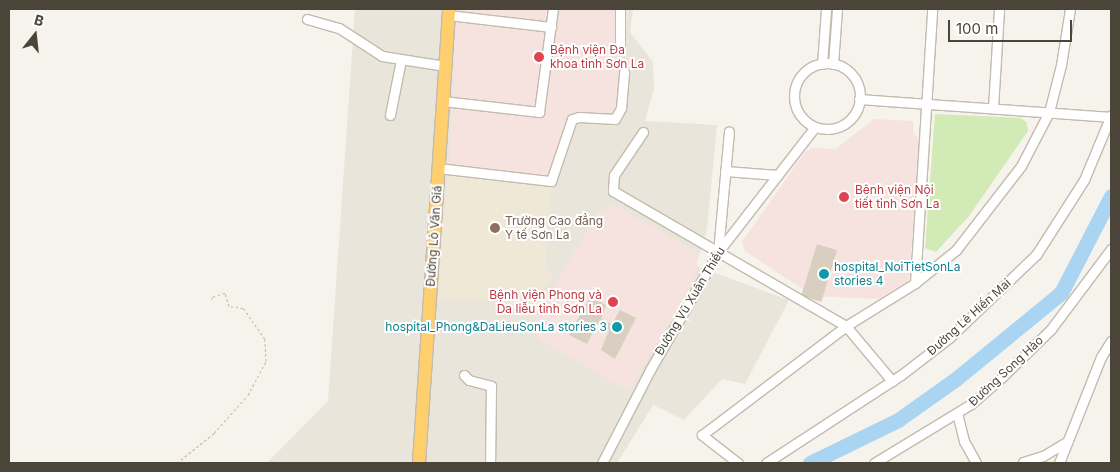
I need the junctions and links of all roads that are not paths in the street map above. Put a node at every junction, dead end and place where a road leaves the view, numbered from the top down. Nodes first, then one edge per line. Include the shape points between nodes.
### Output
1 (553, 9) edge
2 (620, 9) edge
3 (826, 9) edge
4 (837, 9) edge
5 (932, 9) edge
6 (999, 9) edge
7 (1070, 9) edge
8 (449, 12) edge
9 (306, 19) dead end
10 (551, 27) junction
11 (620, 49) dead end
12 (401, 60) junction
13 (822, 64) junction
14 (833, 64) junction
15 (445, 66) junction
16 (624, 72) dead end
17 (859, 99) junction
18 (443, 101) junction
19 (926, 104) junction
20 (993, 108) junction
21 (1049, 112) junction
22 (390, 115) dead end
23 (1111, 116) edge
24 (815, 127) junction
25 (729, 130) dead end
26 (643, 132) dead end
27 (438, 168) junction
28 (724, 171) junction
29 (778, 175) junction
30 (1111, 250) edge
31 (718, 252) junction
32 (915, 283) junction
33 (846, 326) junction
34 (1111, 340) edge
35 (464, 375) dead end
36 (892, 381) junction
37 (957, 413) junction
38 (1068, 440) junction
39 (418, 463) edge
40 (490, 463) edge
41 (602, 463) edge
42 (738, 463) edge
43 (766, 463) edge
44 (874, 463) edge
45 (976, 463) edge
46 (1026, 463) edge
47 (1059, 463) edge

1 - 10 street
2 - 11 street
3 - 13 street
4 - 14 street
5 - 19 street
6 - 20 street
7 - 21 street
8 - 10 street
8 - 15 highway, Đường Lò Văn Giá
9 - 12 street via 339,28 368,49
10 - 18 street via 539,112
12 - 15 street
12 - 22 street
13 - 14 street
13 - 24 street via 803,73 794,93 798,114
14 - 17 street via 852,75 858,84
15 - 18 highway, Đường Lò Văn Giá
16 - 27 street via 621,108 615,119 572,119 551,181
17 - 19 street
17 - 24 street via 854,115 846,123 826,129
18 - 27 highway, Đường Lò Văn Giá
19 - 20 street
19 - 32 street
20 - 21 street
21 - 23 street
21 - 32 street via 1021,166 962,242
23 - 36 street, Đường Lê Hiến Mai via 1084,180 1036,255 949,338
24 - 29 street, Đường Vũ Xuân Thiều
25 - 28 street
26 - 31 street via 614,175 612,191
27 - 39 highway, Đường Lò Văn Giá
28 - 29 street
28 - 31 street
29 - 31 street, Đường Vũ Xuân Thiều
30 - 37 street, Đường Song Hào via 1051,329 972,404
31 - 33 street
31 - 41 street, Đường Vũ Xuân Thiều via 650,370
32 - 33 street
33 - 36 street
33 - 42 street via 702,435
34 - 38 street
35 - 40 street via 469,380 491,386
36 - 43 street, Đường Lê Hiến Mai
37 - 44 street, Đường Song Hào
37 - 45 street via 964,441
38 - 46 street
38 - 47 street

